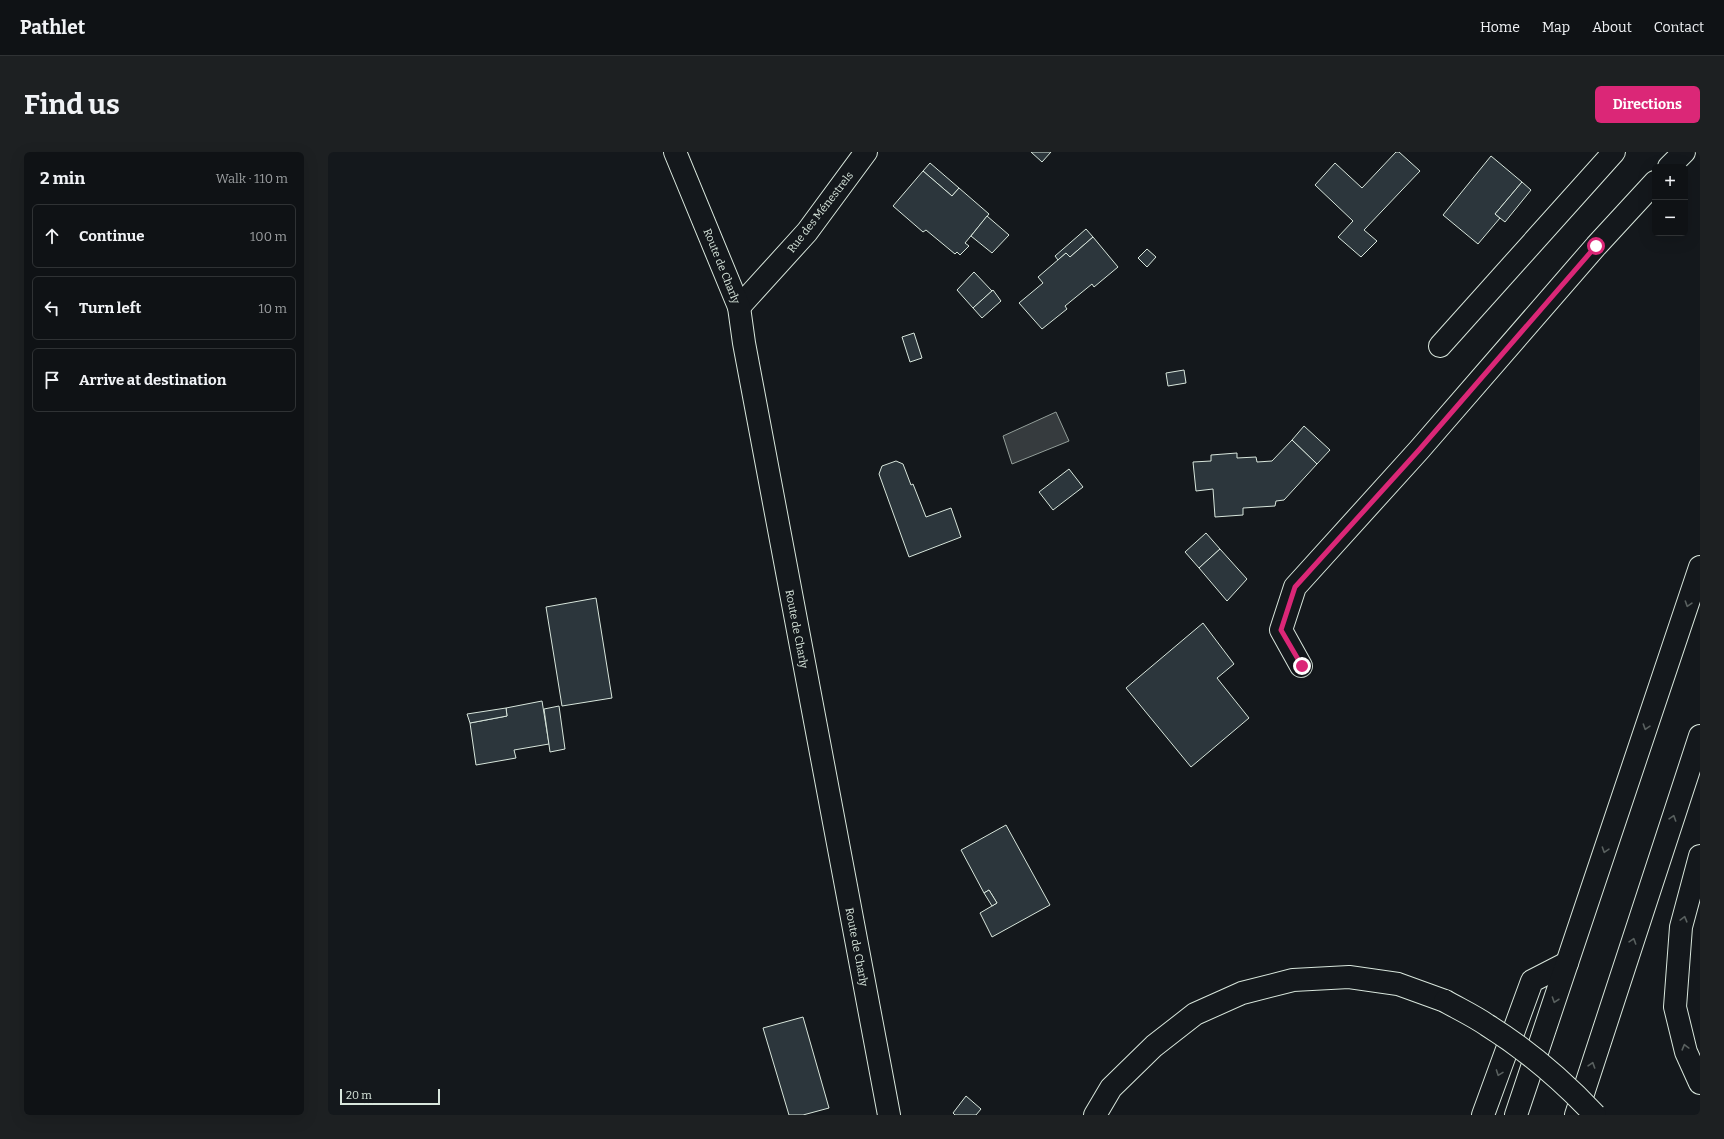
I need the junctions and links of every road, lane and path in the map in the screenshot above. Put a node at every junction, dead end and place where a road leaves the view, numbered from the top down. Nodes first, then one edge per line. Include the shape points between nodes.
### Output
1 (675, 152) edge
2 (866, 152) edge
3 (1614, 152) edge
4 (1652, 185) edge
5 (739, 307) junction
6 (1440, 346) dead end
7 (1700, 567) edge
8 (1302, 666) dead end
9 (1700, 736) edge
10 (1700, 856) edge
11 (1567, 964) junction
12 (1700, 1083) edge
13 (889, 1115) edge
14 (1095, 1115) edge
15 (1483, 1115) edge
16 (1516, 1115) edge
17 (1576, 1115) edge
18 (1595, 1115) edge

1 - 5 main road, Route de Charly
2 - 5 main road, Rue des Ménestrels via 807,232
3 - 6 main road
4 - 8 main road via 1295,587 1281,630
5 - 13 main road, Route de Charly
7 -> 11 main road
17 -> 9 main road
12 -> 10 main road via 1686,1052 1675,1007 1681,927
11 -> 15 main road via 1532,981
11 -> 16 main road
14 - 18 main road, bridge via 1111,1088 1154,1046 1195,1014 1242,993 1293,980 1349,977 1398,984 1445,1001 1487,1024 1529,1054

